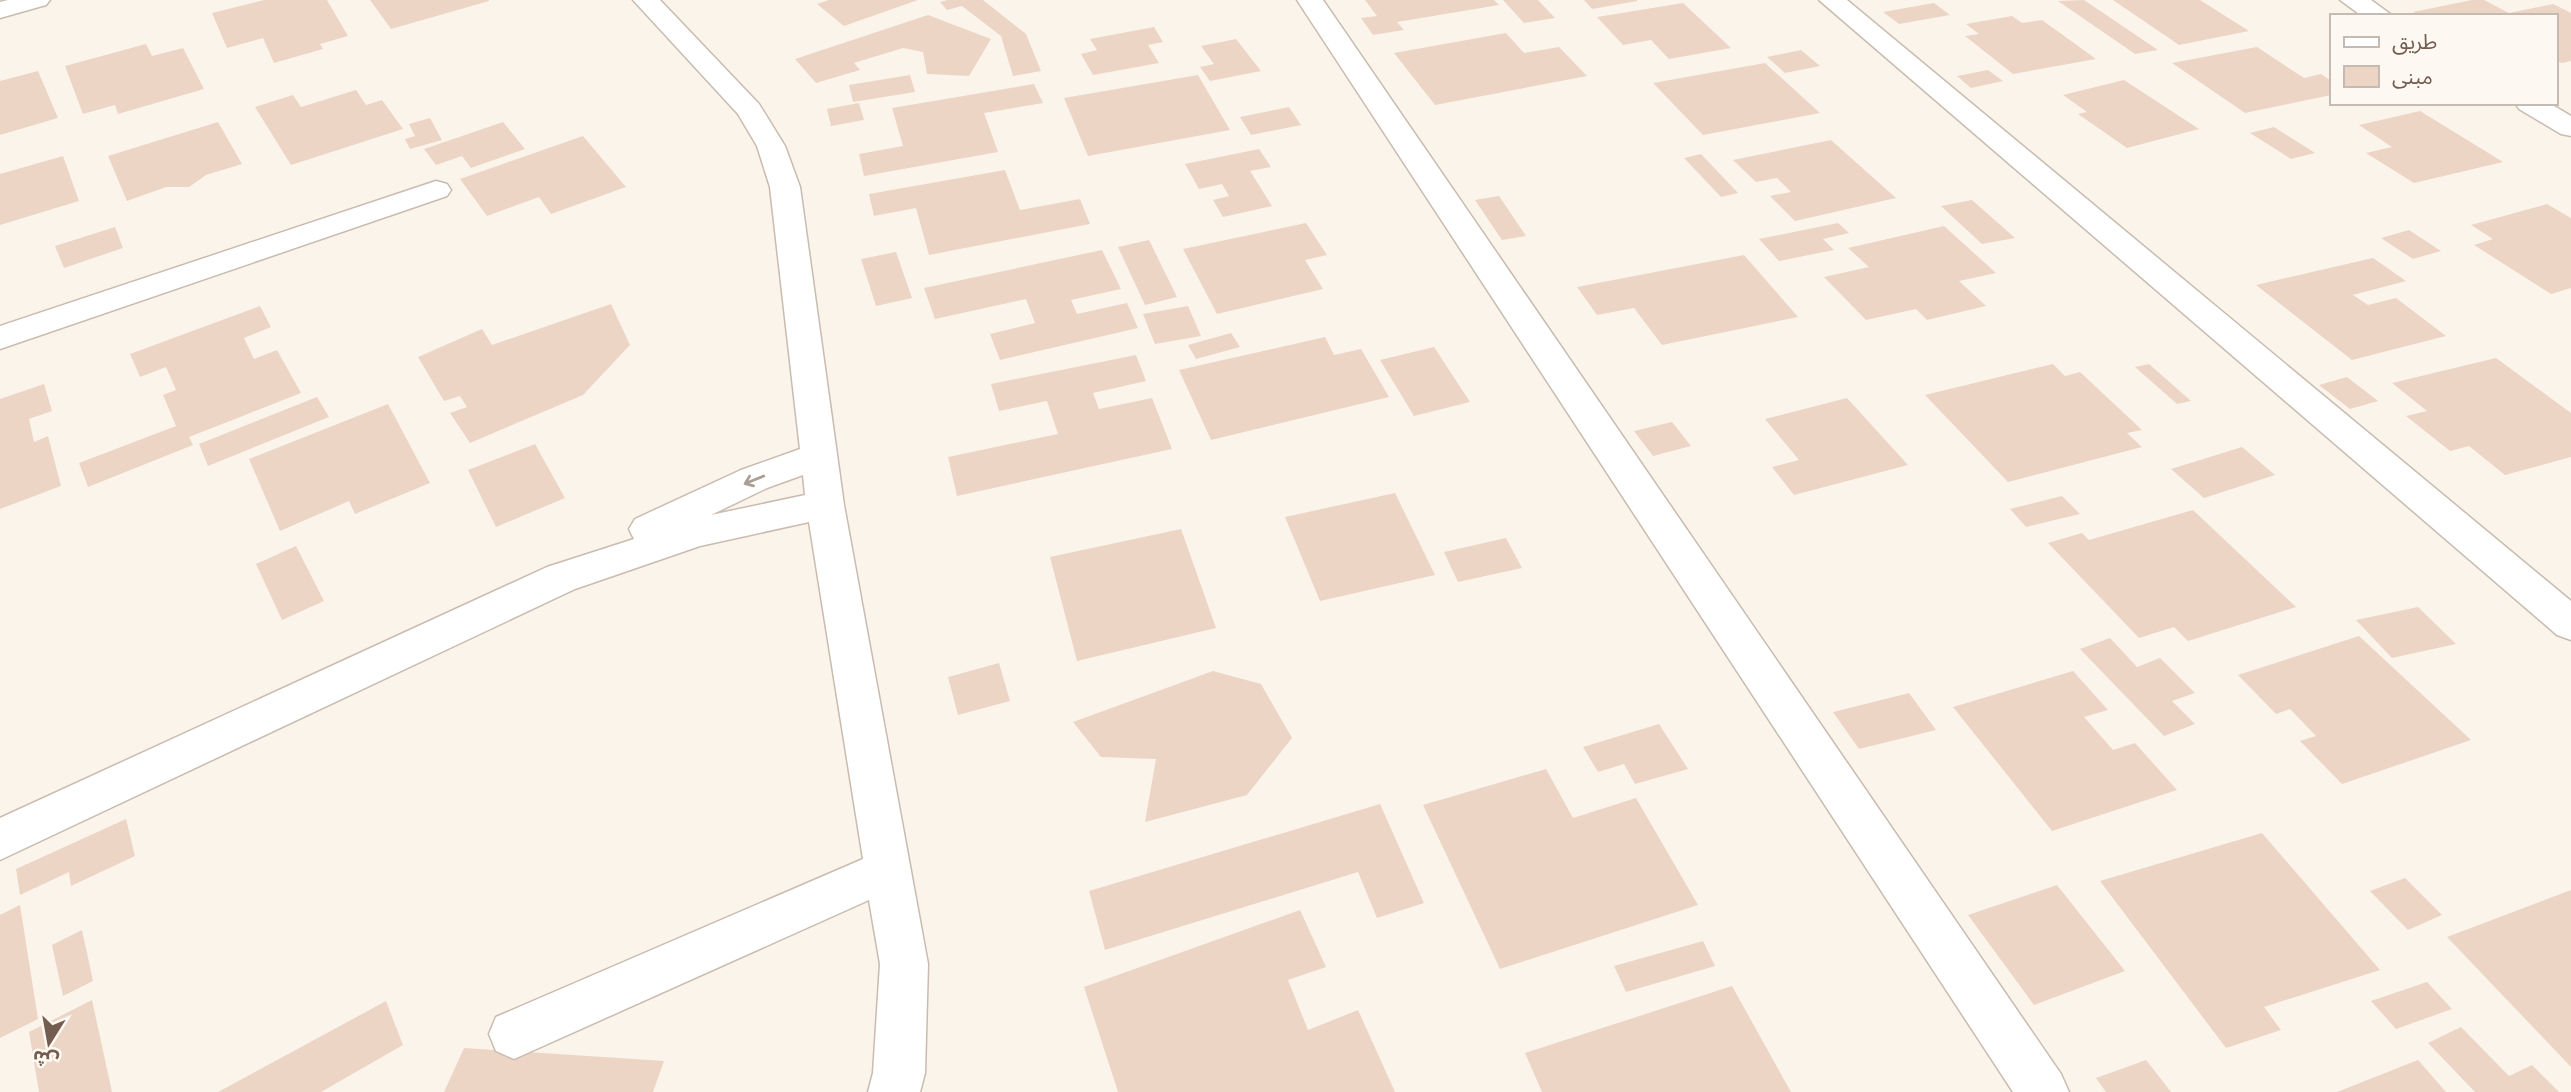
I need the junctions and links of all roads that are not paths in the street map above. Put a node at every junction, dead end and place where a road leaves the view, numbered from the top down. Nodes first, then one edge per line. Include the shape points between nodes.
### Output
1 (37, 0) edge
2 (1310, 0) edge
3 (1832, 0) edge
4 (2353, 0) edge
5 (654, 2) edge
6 (0, 10) edge
7 (2377, 14) edge
8 (2532, 105) edge
9 (2571, 128) edge
10 (436, 190) dead end
11 (0, 338) edge
12 (818, 456) junction
13 (825, 505) junction
14 (561, 578) junction
15 (2571, 624) edge
16 (0, 840) edge
17 (888, 870) junction
18 (514, 1034) dead end
19 (894, 1092) edge
20 (2043, 1092) edge

1 - 6 street
2 - 20 street
3 - 15 street
4 - 7 street
5 - 12 street via 749,110 771,146 785,187
8 - 9 street
10 - 11 street
12 - 13 street
12 -> 14 street via 690,507
13 - 14 street via 695,533
13 - 17 street
14 - 16 street
17 - 18 street
17 - 19 street via 904,964 899,1073

